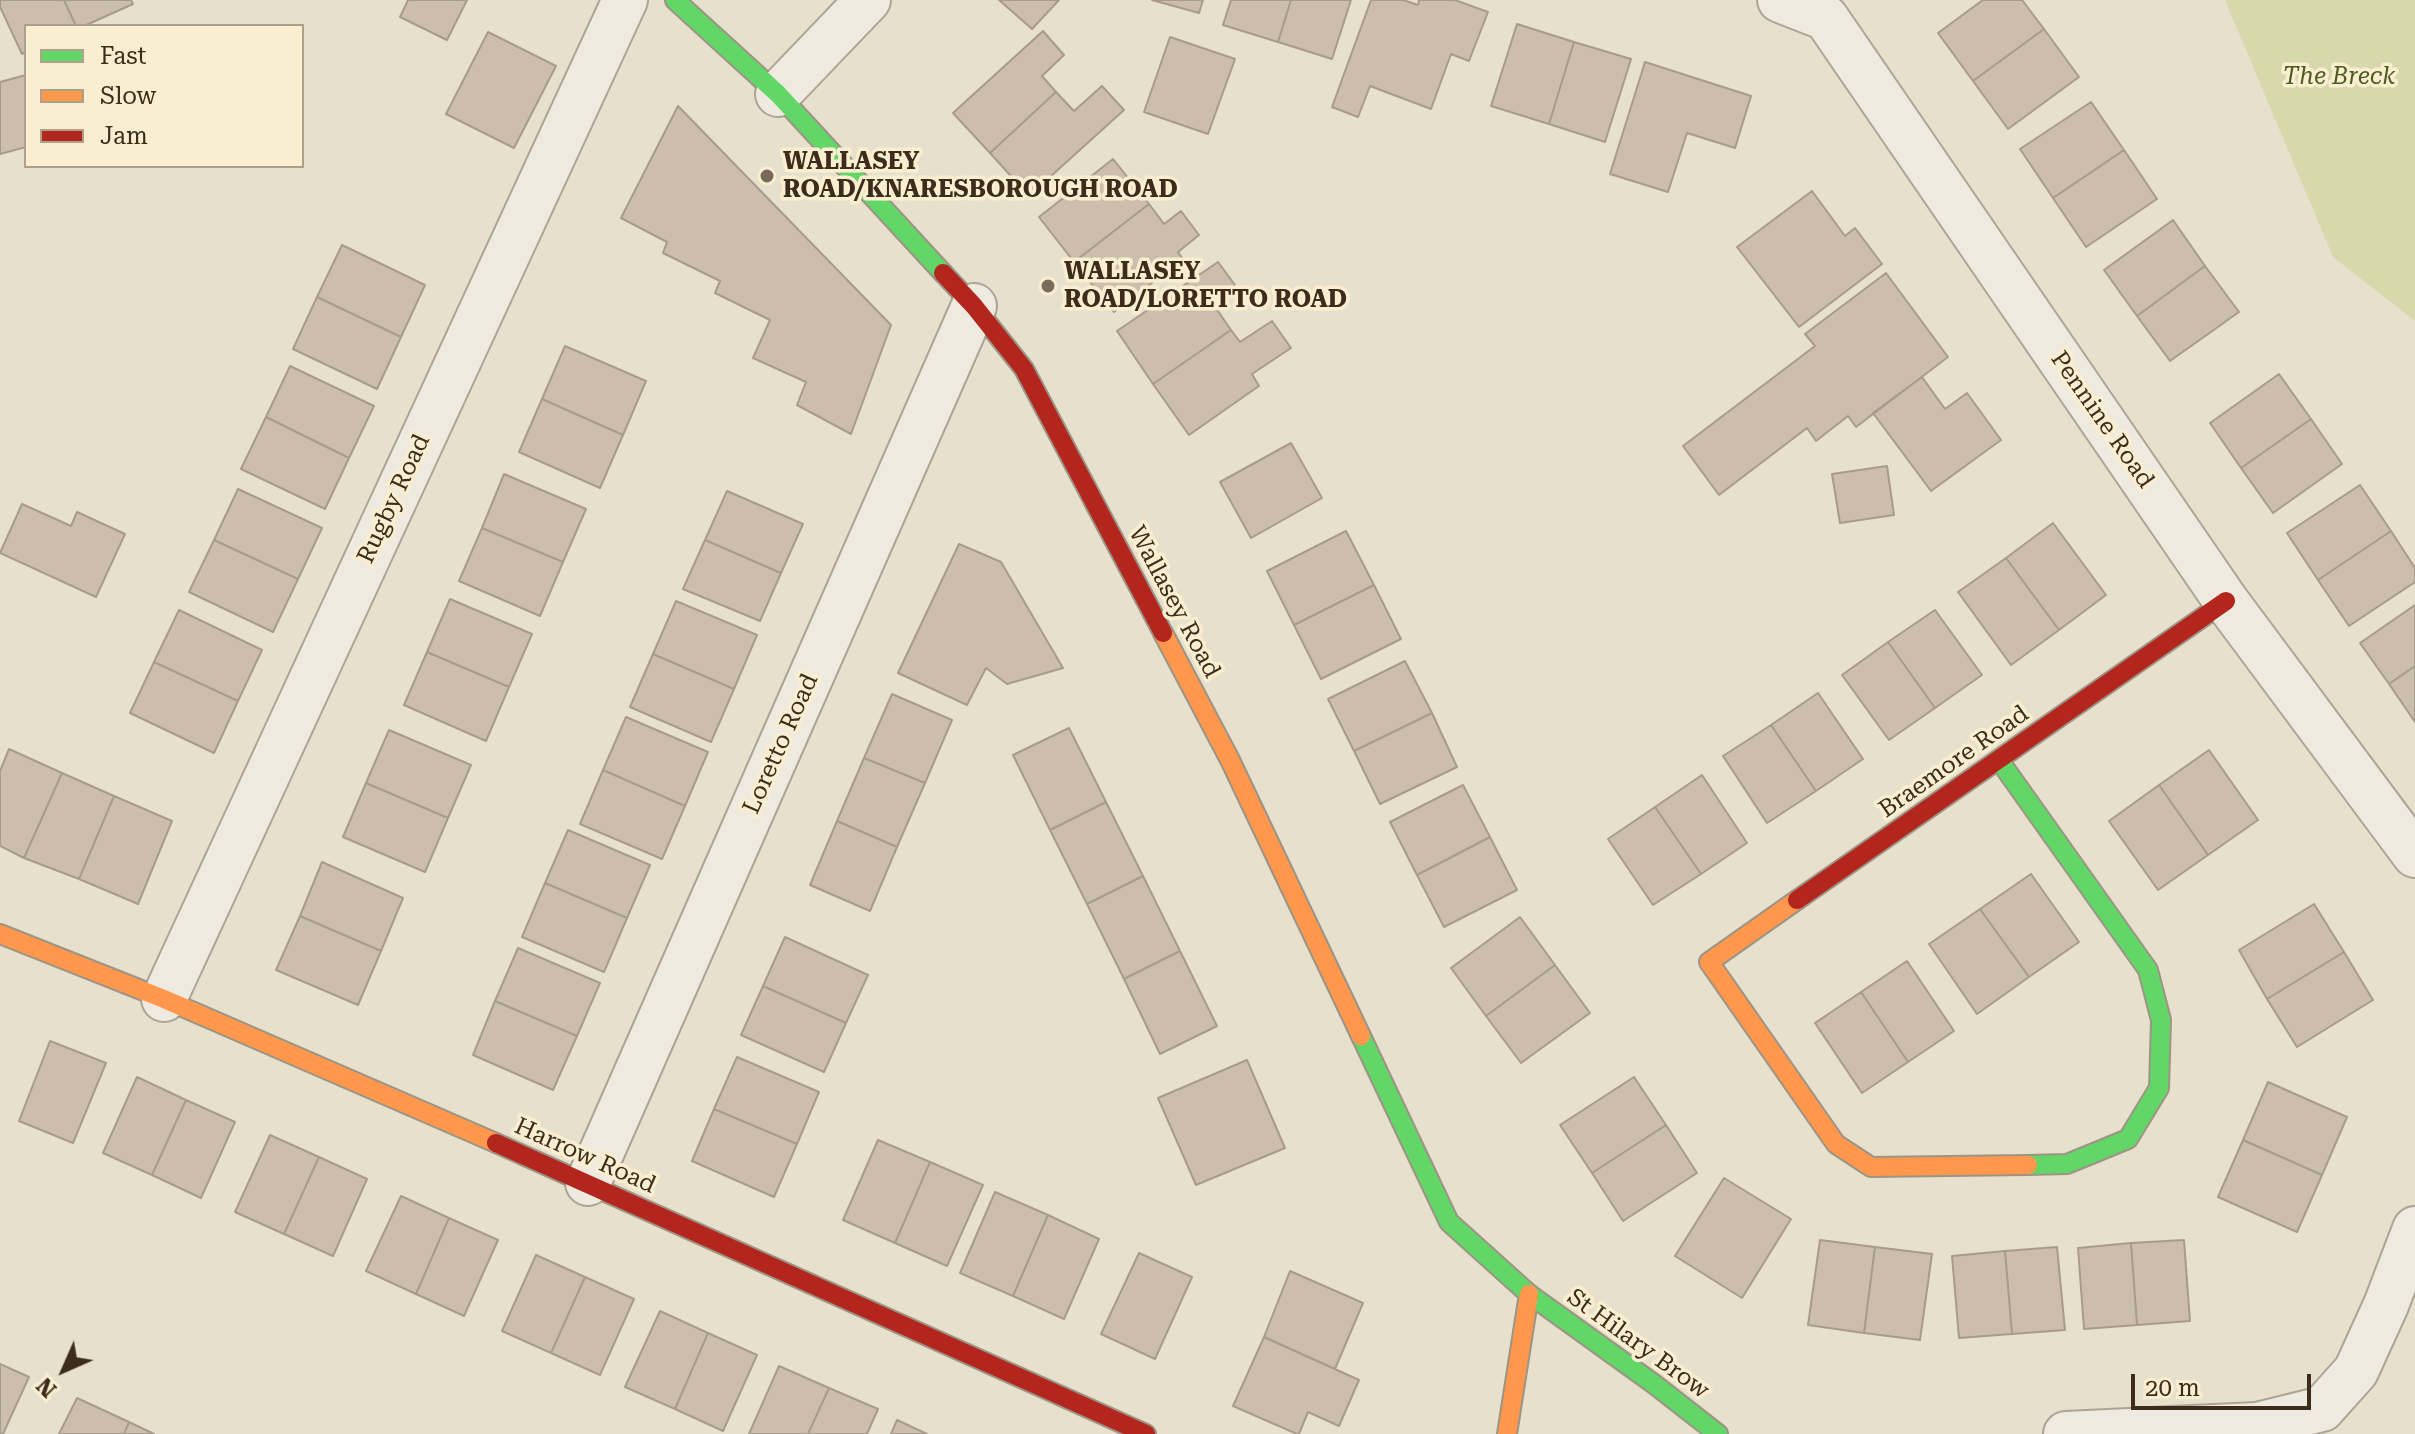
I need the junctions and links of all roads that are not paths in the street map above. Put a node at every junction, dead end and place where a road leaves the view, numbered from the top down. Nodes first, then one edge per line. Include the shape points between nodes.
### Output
1 (625, 0) edge
2 (675, 0) edge
3 (868, 0) edge
4 (1780, 0) edge
5 (778, 94) junction
6 (974, 306) junction
7 (2226, 601) junction
8 (1999, 760) junction
9 (2415, 855) edge
10 (0, 934) edge
11 (164, 999) junction
12 (588, 1183) junction
13 (2415, 1229) edge
14 (1529, 1294) junction
15 (1146, 1434) edge
16 (1507, 1434) edge
17 (1718, 1434) edge
18 (2066, 1434) edge

1 - 11 street, Rugby Road
2 - 5 street, Wallasey Road
3 - 5 street
4 - 7 street, Pennine Road via 1826,18
5 - 6 street, Wallasey Road
6 - 12 street, Loretto Road
6 - 14 street, Wallasey Road via 1024,369 1230,760 1449,1222
7 - 8 street, Braemore Road
7 - 9 street, Pennine Road
8 - 8 street, Braemore Road via 1709,962 1836,1144 1871,1167 2067,1164 2128,1139 2159,1088 2161,1020 2148,970
10 - 11 street, Harrow Road
11 - 12 street, Harrow Road
12 - 15 street, Harrow Road
13 - 18 street via 2356,1371 2322,1409 2257,1425
14 - 16 street
14 - 17 street, St Hilary Brow

